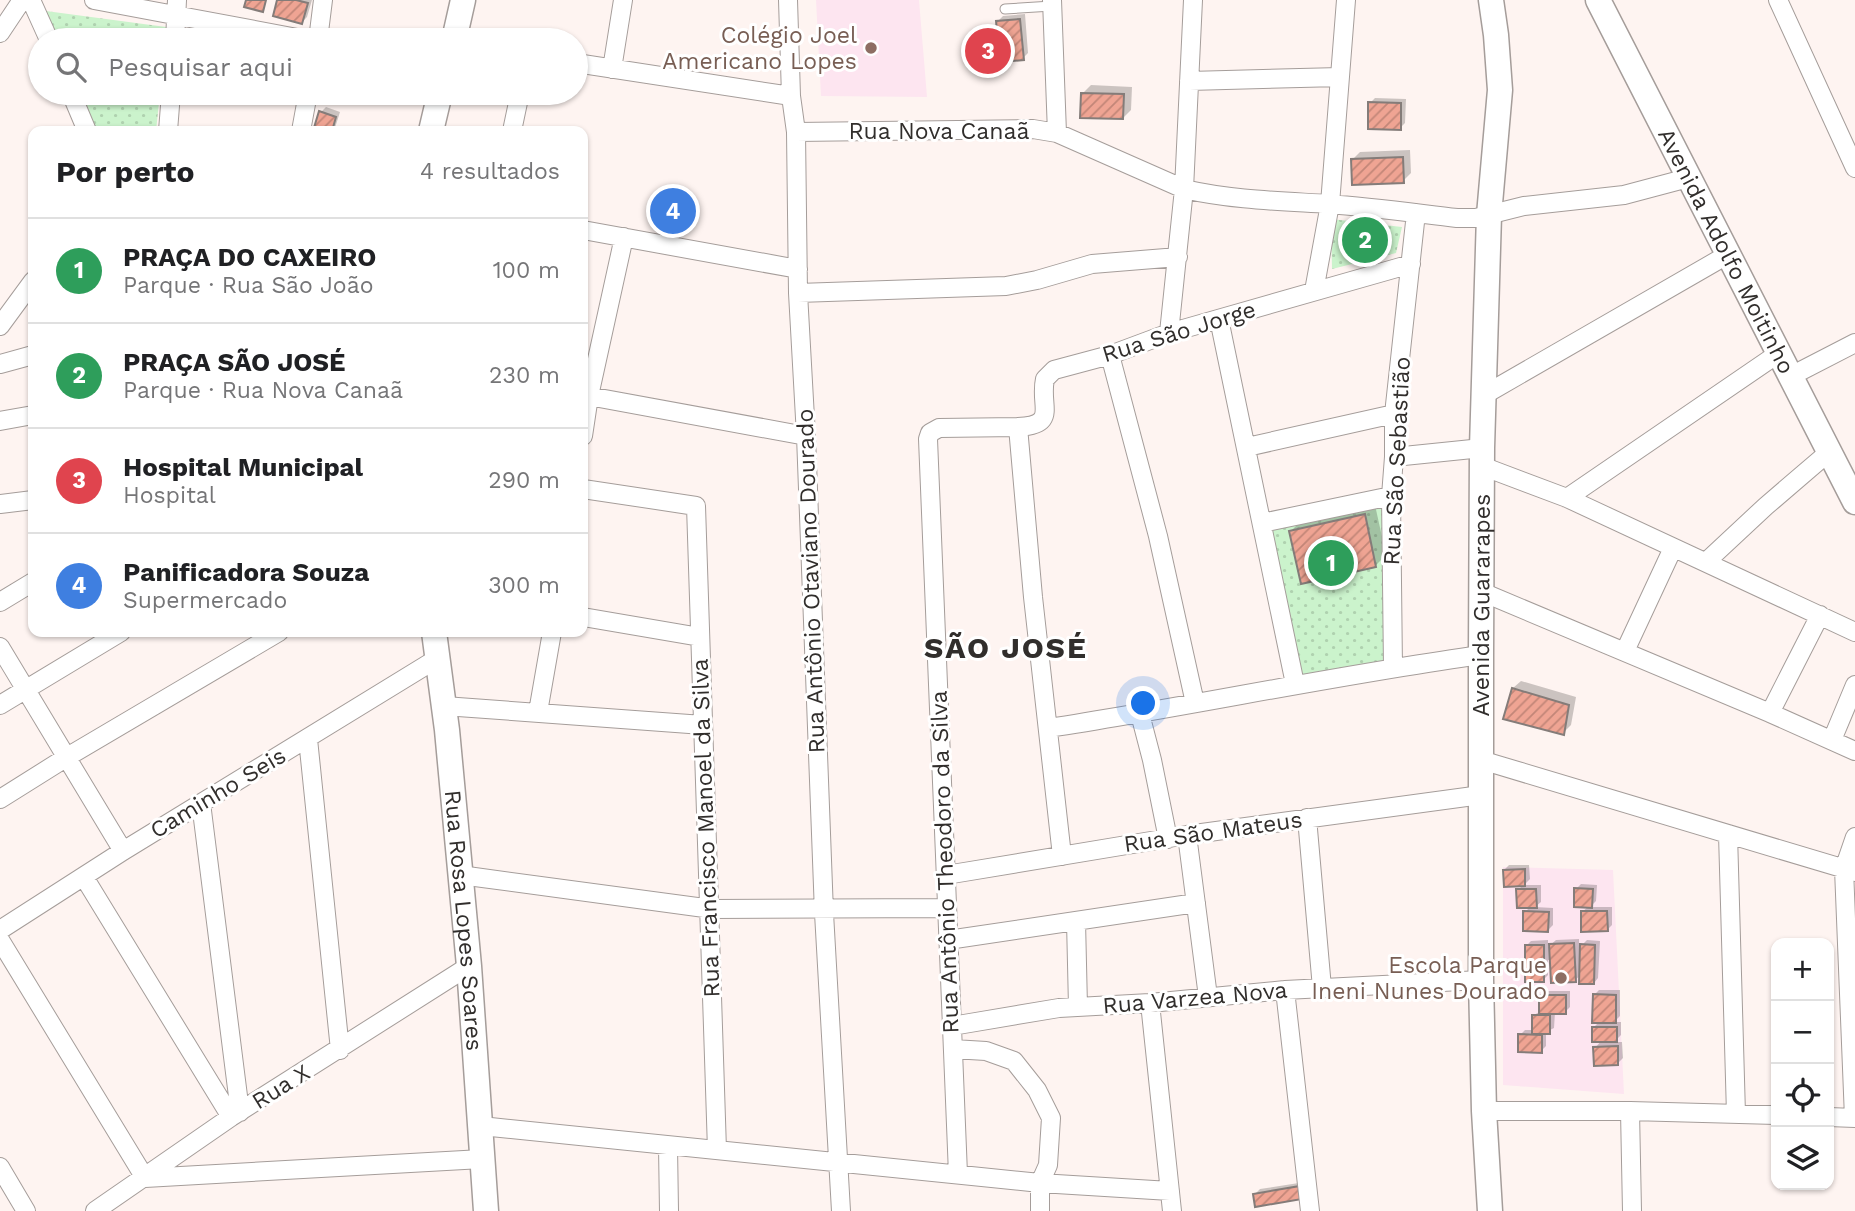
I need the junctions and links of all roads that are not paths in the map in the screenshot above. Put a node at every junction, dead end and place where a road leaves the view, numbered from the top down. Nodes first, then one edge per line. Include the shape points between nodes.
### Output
1 (22, 0) edge
2 (32, 0) edge
3 (94, 0) edge
4 (323, 0) edge
5 (463, 0) edge
6 (623, 0) edge
7 (788, 0) edge
8 (1193, 0) edge
9 (1346, 0) edge
10 (1491, 0) edge
11 (1598, 0) edge
12 (1778, 0) edge
13 (1052, 3) edge
14 (176, 8) edge
15 (1006, 9) dead end
16 (43, 28) edge
17 (175, 28) edge
18 (258, 28) edge
19 (320, 28) edge
20 (457, 28) edge
21 (0, 33) edge
22 (588, 64) edge
23 (612, 69) junction
24 (1340, 77) junction
25 (1189, 81) junction
26 (792, 96) junction
27 (76, 105) edge
28 (170, 105) edge
29 (306, 105) edge
30 (437, 105) edge
31 (517, 105) edge
32 (85, 126) edge
33 (168, 126) edge
34 (302, 126) edge
35 (431, 126) edge
36 (513, 126) edge
37 (796, 132) junction
38 (1057, 133) junction
39 (1855, 169) edge
40 (1688, 178) junction
41 (1184, 189) junction
42 (1330, 204) junction
43 (1416, 213) junction
44 (1489, 215) junction
45 (588, 231) edge
46 (624, 237) junction
47 (1727, 255) junction
48 (1178, 257) junction
49 (1411, 264) junction
50 (798, 269) junction
51 (28, 288) edge
52 (1314, 291) junction
53 (798, 293) junction
54 (1219, 319) junction
55 (0, 326) edge
56 (1169, 332) junction
57 (1855, 343) edge
58 (1779, 353) junction
59 (1110, 355) junction
60 (28, 356) edge
61 (0, 364) edge
62 (1791, 376) junction
63 (588, 388) edge
64 (1484, 395) junction
65 (588, 396) edge
66 (1394, 414) junction
67 (28, 416) edge
68 (0, 421) edge
69 (1017, 427) junction
70 (806, 436) junction
71 (1247, 447) junction
72 (1829, 452) junction
73 (1394, 457) junction
74 (1482, 457) junction
75 (588, 490) edge
76 (1391, 496) junction
77 (1567, 498) junction
78 (28, 501) edge
79 (1855, 502) edge
80 (0, 504) edge
81 (1262, 523) junction
82 (1673, 548) junction
83 (1707, 561) junction
84 (28, 585) edge
85 (28, 586) edge
86 (0, 590) edge
87 (1482, 592) junction
88 (0, 602) edge
89 (1820, 615) junction
90 (588, 618) edge
91 (1855, 632) edge
92 (113, 637) edge
93 (270, 637) edge
94 (435, 637) edge
95 (551, 637) edge
96 (700, 637) junction
97 (0, 647) edge
98 (1625, 651) junction
99 (1481, 655) junction
100 (438, 658) junction
101 (1393, 668) junction
102 (1294, 684) junction
103 (1855, 685) edge
104 (26, 689) junction
105 (1195, 703) junction
106 (0, 705) edge
107 (444, 706) junction
108 (538, 712) junction
109 (1770, 713) junction
110 (1140, 714) junction
111 (703, 725) junction
112 (1049, 728) junction
113 (308, 739) junction
114 (1832, 740) junction
115 (1855, 751) edge
116 (66, 757) junction
117 (1481, 760) junction
118 (1481, 795) junction
119 (0, 799) edge
120 (201, 803) junction
121 (1307, 818) junction
122 (1728, 834) junction
123 (1187, 835) junction
124 (1855, 837) edge
125 (1168, 839) junction
126 (123, 851) junction
127 (1062, 856) junction
128 (1850, 870) edge
129 (460, 875) junction
130 (946, 875) junction
131 (84, 877) junction
132 (1196, 903) junction
133 (947, 908) junction
134 (709, 909) junction
135 (824, 909) junction
136 (1076, 921) junction
137 (0, 930) edge
138 (0, 940) edge
139 (948, 940) junction
140 (469, 966) junction
141 (1480, 980) junction
142 (1322, 988) junction
143 (1285, 990) junction
144 (1208, 997) junction
145 (1150, 1003) junction
146 (1078, 1007) junction
147 (952, 1026) junction
148 (340, 1049) junction
149 (953, 1049) junction
150 (1483, 1111) junction
151 (1630, 1111) junction
152 (1735, 1114) junction
153 (236, 1115) junction
154 (1771, 1115) edge
155 (1834, 1117) edge
156 (1854, 1118) edge
157 (481, 1126) junction
158 (668, 1146) junction
159 (717, 1150) junction
160 (482, 1159) junction
161 (839, 1162) junction
162 (0, 1167) edge
163 (958, 1174) junction
164 (145, 1178) junction
165 (1170, 1191) junction
166 (1043, 1201) edge
167 (26, 1211) edge
168 (95, 1211) edge
169 (486, 1211) edge
170 (669, 1211) edge
171 (841, 1211) edge
172 (1172, 1211) edge
173 (1310, 1211) edge
174 (1490, 1211) edge
175 (1632, 1211) edge

1 - 21 street
2 - 16 street
3 - 14 street
4 - 19 street
5 - 20 street
6 - 23 street
7 - 26 street, Rua Antônio Otaviano Dourado
8 - 25 street
9 - 24 street
10 - 44 street, Avenida Guararapes via 1500,90
11 - 40 street, Avenida Adolfo Moitinho
12 - 39 street
13 - 15 lane
13 - 38 street
14 - 17 street
14 - 18 street
22 - 23 street
23 - 26 street
24 - 25 street
24 - 42 street
25 - 41 street
26 - 37 street, Rua Antônio Otaviano Dourado
27 - 32 street
28 - 33 street
29 - 34 street
30 - 35 street
31 - 36 street
37 - 38 street, Rua Nova Canaã via 939,128
37 - 50 street, Rua Antônio Otaviano Dourado
38 - 41 street, Rua Nova Canaã
40 - 44 street, Rua Nova Canaã via 1624,195 1524,206
40 - 47 street, Avenida Adolfo Moitinho
41 - 42 street, Rua Nova Canaã via 1262,202
41 - 48 street
42 - 43 street, Rua Nova Canaã
42 - 52 street
43 - 44 street, Rua Nova Canaã via 1457,218
43 - 49 street, Rua São Sebastião
44 - 64 street, Avenida Guararapes
45 - 46 street
46 - 50 street
46 - 63 street
47 - 58 street, Avenida Adolfo Moitinho
47 - 64 street
48 - 53 street via 1092,264 1006,286
48 - 56 street
49 - 52 street, Rua São Jorge
49 - 66 street, Rua São Sebastião
50 - 53 street, Rua Antônio Otaviano Dourado
51 - 55 street
52 - 54 street, Rua São Jorge
53 - 70 street, Rua Antônio Otaviano Dourado
54 - 56 street, Rua São Jorge
54 - 71 street
56 - 59 street, Rua São Jorge
57 - 62 street
58 - 62 street, Avenida Adolfo Moitinho
58 - 77 street
59 - 69 street, Rua São Jorge via 1048,374 1042,421
59 - 105 street via 1158,536
60 - 61 street
62 - 72 street, Avenida Adolfo Moitinho
64 - 74 street, Avenida Guararapes
65 - 70 street
66 - 71 street
66 - 73 street, Rua São Sebastião
67 - 68 street
69 - 112 street
69 - 130 street, Rua Antônio Theodoro da Silva via 939,428 928,439
70 - 135 street, Rua Antônio Otaviano Dourado
71 - 81 street
72 - 79 street, Avenida Adolfo Moitinho
72 - 83 street
73 - 74 street
73 - 76 street, Rua São Sebastião
74 - 77 street
74 - 87 street, Avenida Guararapes
75 - 96 street, Rua Francisco Manoel da Silva via 696,506
76 - 81 street
76 - 101 street, Rua São Sebastião
77 - 82 street
78 - 80 street
81 - 102 street
82 - 83 street
82 - 98 street
83 - 89 street
84 - 86 street
85 - 88 street
87 - 98 street
87 - 99 street, Avenida Guararapes
89 - 91 street
89 - 109 street
90 - 96 street
92 - 104 street
93 - 116 street
94 - 100 street, Rua Rosa Lopes Soares
95 - 108 street
96 - 111 street, Rua Francisco Manoel da Silva
97 - 104 street
98 - 109 street
99 - 101 street
99 - 117 street, Avenida Guararapes
100 - 107 street, Rua Rosa Lopes Soares
100 - 113 street, Caminho Seis
101 - 102 street
102 - 105 street
103 - 114 street
104 - 106 street
104 - 116 street
105 - 110 street
107 - 108 street
107 - 129 street, Rua Rosa Lopes Soares
108 - 111 street
109 - 114 street
110 - 112 street
110 - 125 street
111 - 134 street, Rua Francisco Manoel da Silva
112 - 127 street
113 - 120 street, Caminho Seis
113 - 148 street
114 - 115 street
116 - 119 street
116 - 126 street
117 - 118 street, Avenida Guararapes
117 - 122 street
118 - 121 street, Rua São Mateus
118 - 141 street, Avenida Guararapes
120 - 126 street, Caminho Seis
120 - 153 street
121 - 123 street, Rua São Mateus
121 - 142 street
122 - 128 street
122 - 152 street
123 - 125 street, Rua São Mateus
123 - 132 street
124 - 128 street
125 - 127 street, Rua São Mateus
126 - 131 street, Caminho Seis
127 - 130 street, Rua São Mateus
128 - 156 street
129 - 134 street
129 - 140 street, Rua Rosa Lopes Soares
130 - 133 street, Rua Antônio Theodoro da Silva
131 - 137 street, Caminho Seis
131 - 153 street
132 - 136 street
132 - 144 street
133 - 135 street
133 - 139 street, Rua Antônio Theodoro da Silva
134 - 135 street
134 - 159 street, Rua Francisco Manoel da Silva
135 - 161 street, Rua Antônio Otaviano Dourado
136 - 139 street
136 - 146 street
138 - 164 street
139 - 147 street, Rua Antônio Theodoro da Silva
140 - 148 street, Rua X
140 - 157 street, Rua Rosa Lopes Soares
141 - 142 street, Rua Varzea Nova
141 - 150 street, Avenida Guararapes
142 - 143 street, Rua Varzea Nova
143 - 144 street, Rua Varzea Nova
143 - 173 street
144 - 145 street, Rua Varzea Nova
145 - 146 street, Rua Varzea Nova
145 - 165 street
146 - 147 street, Rua Varzea Nova
147 - 149 street, Rua Antônio Theodoro da Silva
148 - 153 street, Rua X
149 - 163 street, Rua Antônio Theodoro da Silva
149 - 166 street via 986,1051 1014,1061 1037,1090 1051,1118
150 - 151 street
150 - 174 street, Avenida Guararapes
151 - 152 street
151 - 175 street
152 - 154 street
153 - 164 street, Rua X
155 - 156 street
157 - 158 street
157 - 160 street, Rua Rosa Lopes Soares
158 - 159 street
158 - 170 street
159 - 161 street
160 - 164 street
160 - 169 street, Rua Rosa Lopes Soares
161 - 163 street
161 - 171 street, Rua Antônio Otaviano Dourado
162 - 167 street
163 - 166 street
164 - 168 street, Rua X
165 - 166 street
165 - 172 street

